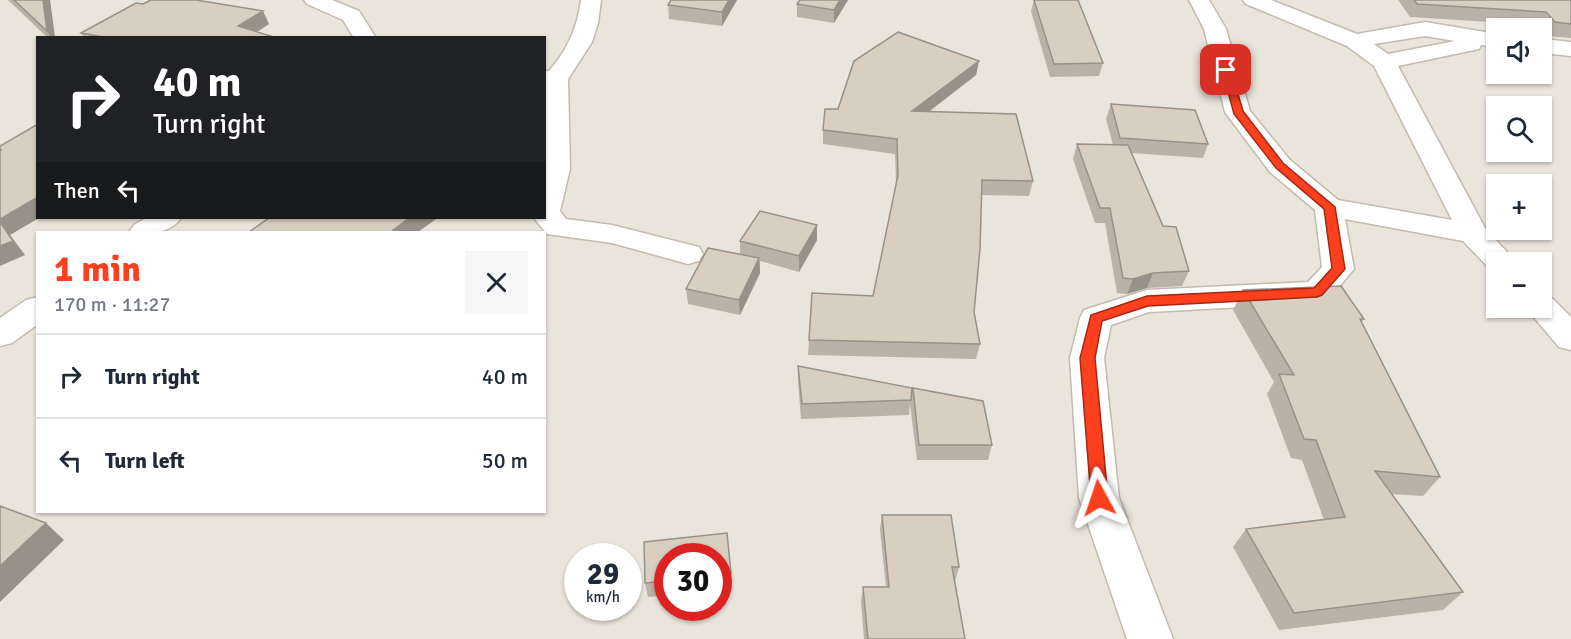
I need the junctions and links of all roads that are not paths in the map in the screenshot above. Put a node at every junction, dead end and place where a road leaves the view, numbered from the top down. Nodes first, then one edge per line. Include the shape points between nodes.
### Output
1 (314, 0) edge
2 (591, 0) edge
3 (1199, 0) edge
4 (1253, 0) edge
5 (364, 36) edge
6 (1486, 39) edge
7 (1355, 41) junction
8 (1486, 41) edge
9 (1552, 47) edge
10 (1571, 49) edge
11 (1384, 62) junction
12 (550, 78) edge
13 (1329, 207) junction
14 (546, 208) edge
15 (546, 213) edge
16 (164, 219) edge
17 (146, 231) edge
18 (1473, 233) junction
19 (1491, 252) edge
20 (688, 254) dead end
21 (36, 309) edge
22 (1552, 318) edge
23 (0, 334) edge
24 (1571, 338) edge
25 (1150, 639) edge

1 - 5 street via 351,16
2 - 12 street via 589,25 574,57
3 - 13 street via 1215,29 1238,112 1280,166
4 - 7 street
6 - 7 street via 1425,29
7 - 11 street
8 - 11 street
9 - 10 street
11 - 18 street
12 - 14 street via 556,168
13 - 18 street
13 - 25 street via 1338,269 1317,292 1147,301 1096,318 1088,358 1099,498
15 - 20 street via 557,227 612,234
16 - 17 street
18 - 19 street
21 - 23 street
22 - 24 street

